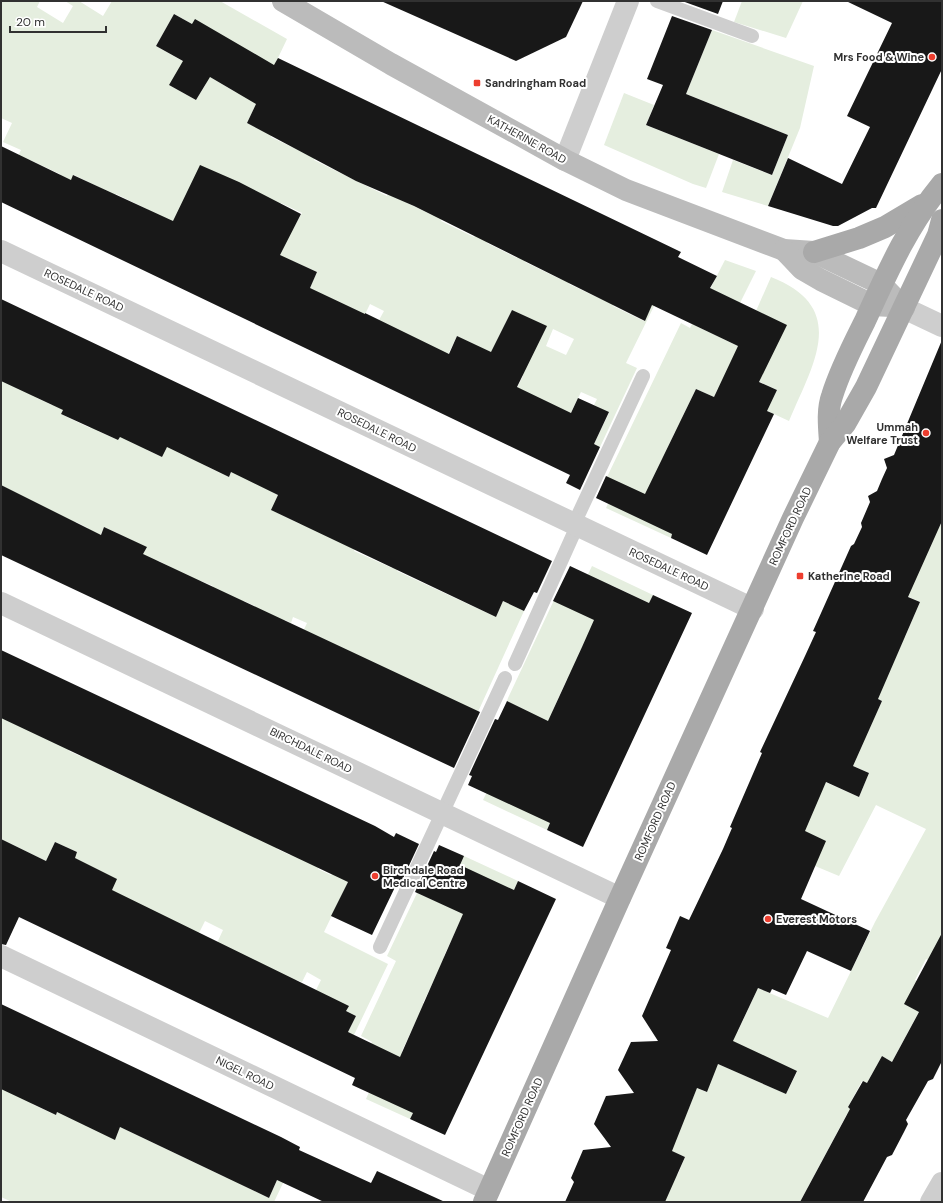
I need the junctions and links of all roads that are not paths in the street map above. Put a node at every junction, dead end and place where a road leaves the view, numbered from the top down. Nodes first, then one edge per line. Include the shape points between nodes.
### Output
1 (283, 1) edge
2 (628, 1) edge
3 (657, 1) edge
4 (752, 36) dead end
5 (565, 160) junction
6 (942, 184) edge
7 (925, 204) junction
8 (942, 220) edge
9 (784, 250) junction
10 (1, 251) edge
11 (814, 252) junction
12 (881, 284) junction
13 (872, 304) junction
14 (904, 308) junction
15 (942, 326) edge
16 (643, 376) dead end
17 (830, 442) junction
18 (576, 525) junction
19 (1, 603) edge
20 (753, 609) junction
21 (515, 664) dead end
22 (505, 678) dead end
23 (442, 813) junction
24 (620, 898) junction
25 (380, 946) dead end
26 (1, 956) edge
27 (942, 1183) edge
28 (487, 1196) edge
29 (931, 1202) edge

1 - 5 main road, KATHERINE ROAD
2 - 5 street
3 - 4 lane
5 - 9 main road, KATHERINE ROAD via 626,190
6 - 7 main road, ROMFORD ROAD
7 - 11 main road via 885,228
7 - 12 main road, ROMFORD ROAD
8 - 14 main road, ROMFORD ROAD via 938,235
9 - 11 main road, KATHERINE ROAD
9 - 13 main road, KATHERINE ROAD via 802,269
10 - 18 street, ROSEDALE ROAD
11 - 12 main road, KATHERINE ROAD
12 - 13 main road, ROMFORD ROAD
12 - 14 main road
13 - 14 main road, KATHERINE ROAD
13 - 17 main road, ROMFORD ROAD via 832,396
14 - 15 street
14 - 17 main road, ROMFORD ROAD via 866,387 845,424
16 - 18 lane
17 - 20 main road, ROMFORD ROAD
18 - 20 street, ROSEDALE ROAD
18 - 21 lane
19 - 23 street, BIRCHDALE ROAD
20 - 24 main road, ROMFORD ROAD
22 - 23 lane
23 - 24 street, BIRCHDALE ROAD
23 - 25 lane
24 - 28 main road, ROMFORD ROAD
26 - 28 street, NIGEL ROAD
27 - 29 street

